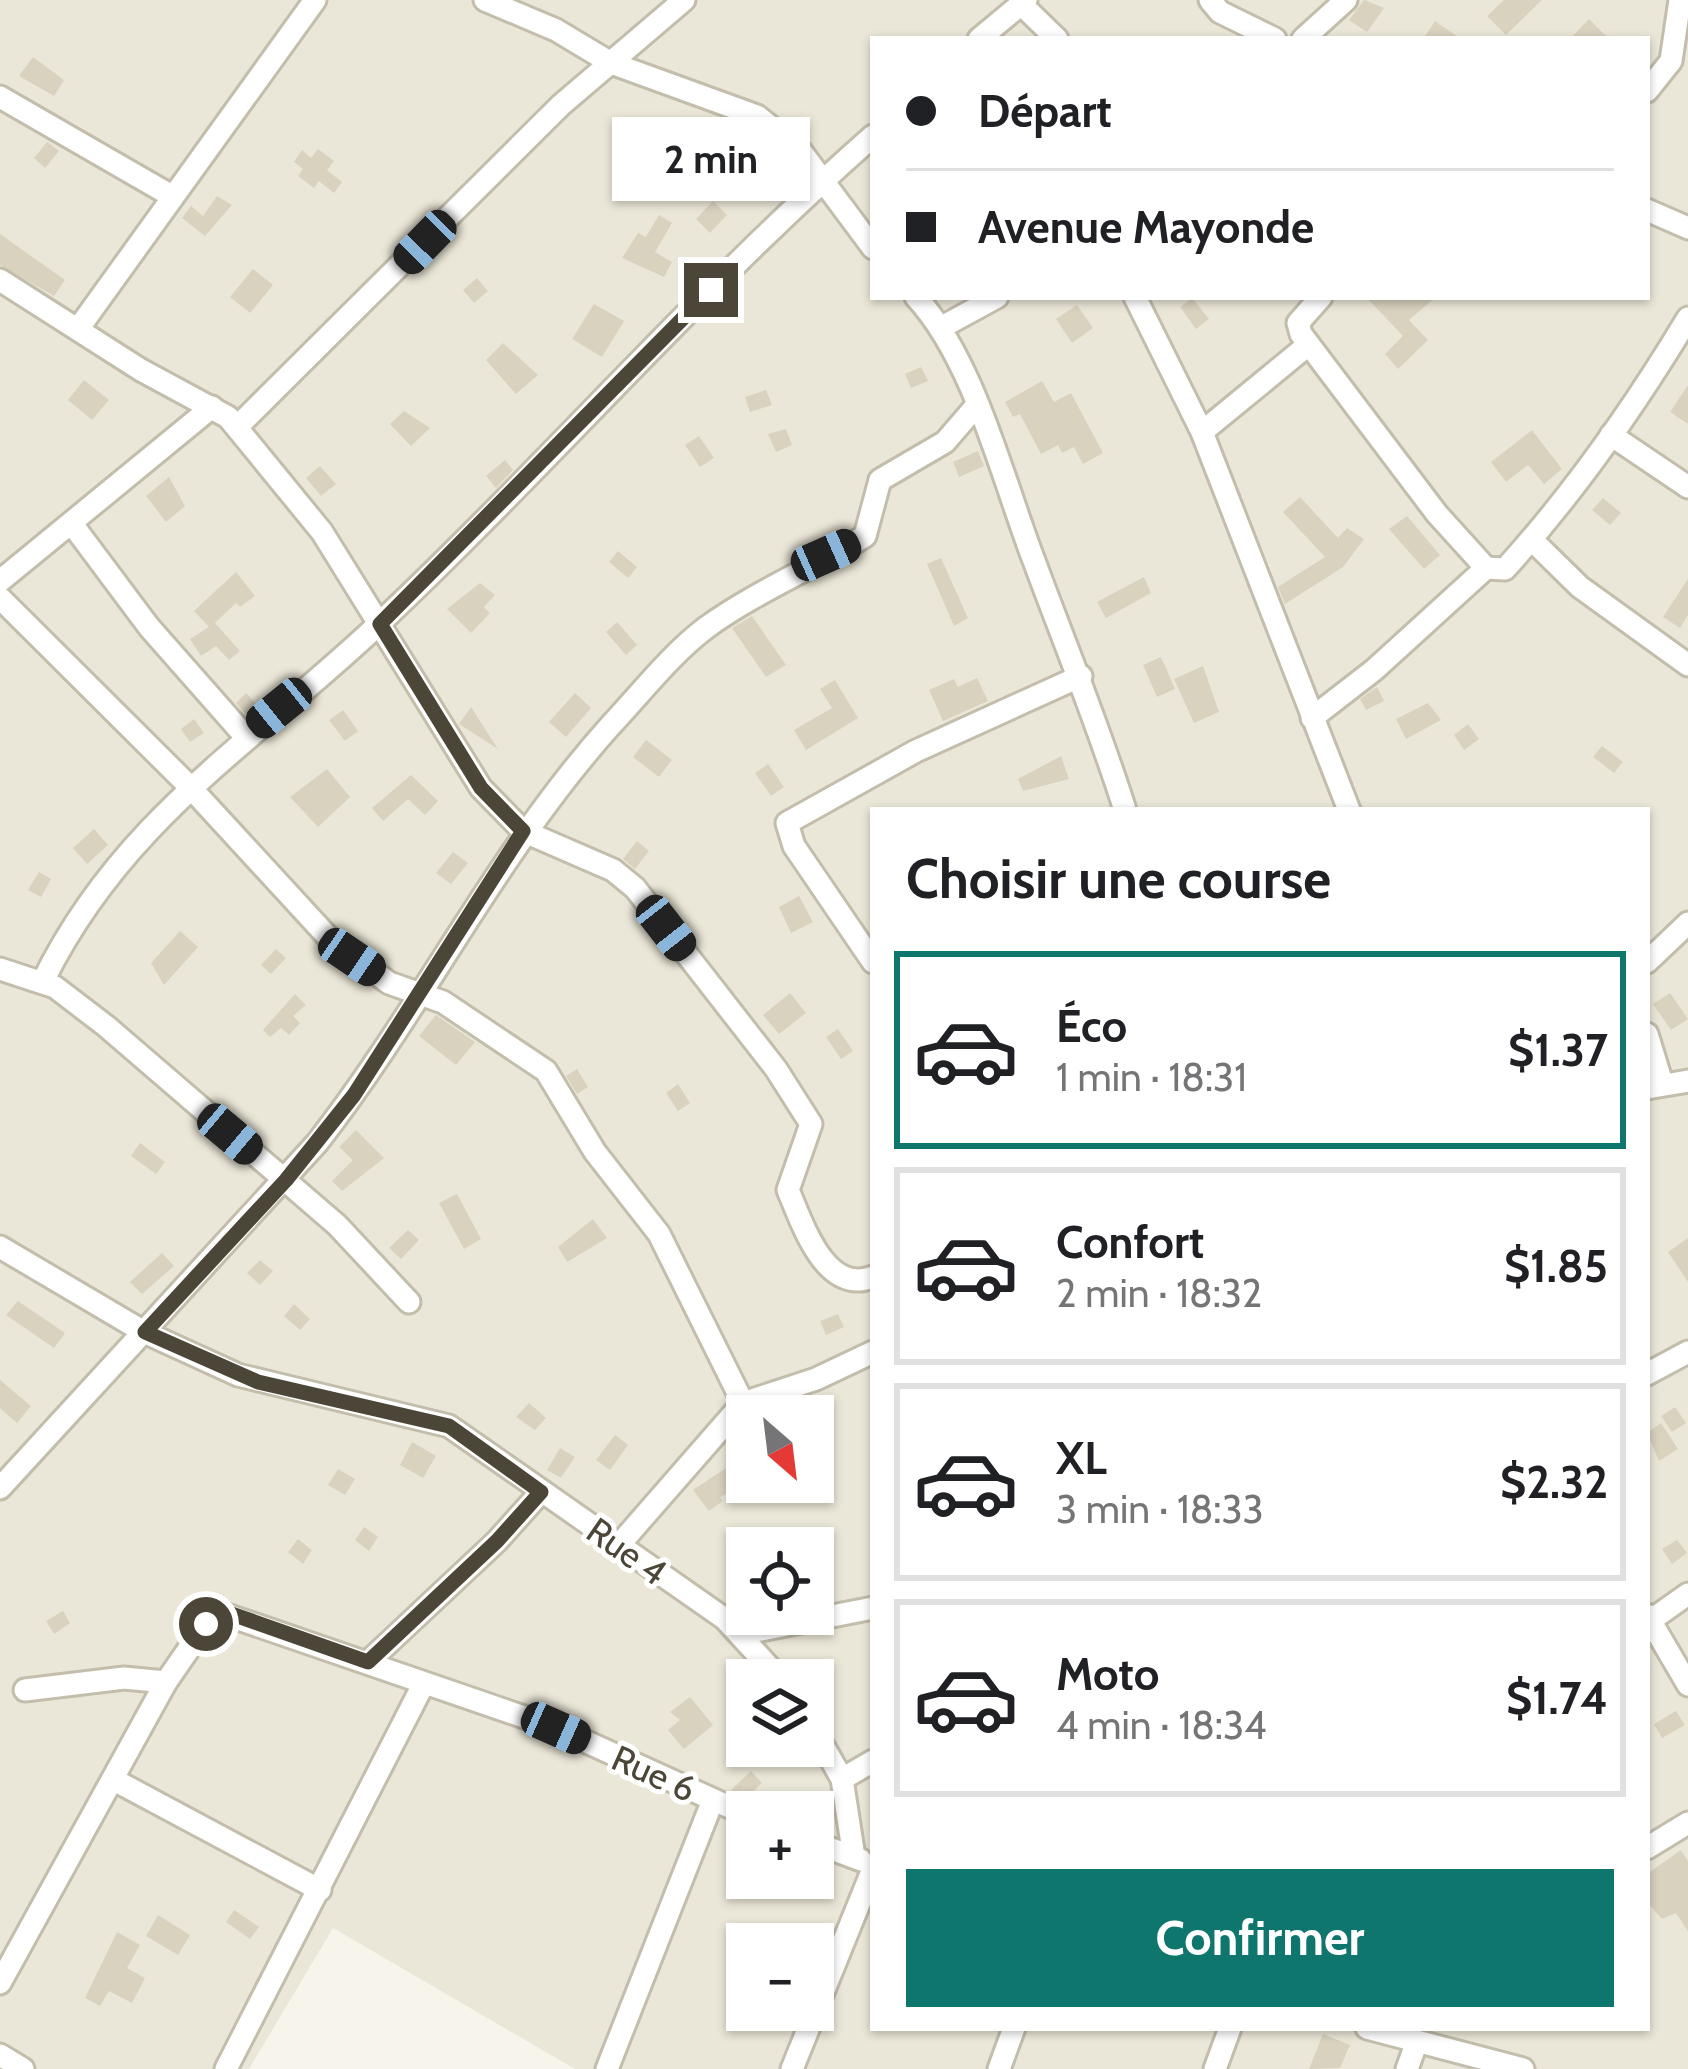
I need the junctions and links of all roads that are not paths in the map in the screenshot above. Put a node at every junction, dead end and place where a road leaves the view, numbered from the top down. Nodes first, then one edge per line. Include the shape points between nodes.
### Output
1 (315, 0) edge
2 (484, 0) edge
3 (683, 0) edge
4 (1210, 0) edge
5 (1346, 0) edge
6 (1680, 0) edge
7 (1023, 2) edge
8 (983, 36) edge
9 (1054, 36) edge
10 (1269, 36) edge
11 (1306, 36) edge
12 (611, 63) junction
13 (1650, 87) edge
14 (0, 97) edge
15 (870, 139) edge
16 (823, 181) junction
17 (170, 195) junction
18 (1650, 211) edge
19 (1688, 228) edge
20 (870, 244) edge
21 (0, 280) edge
22 (919, 300) edge
23 (992, 300) edge
24 (1136, 300) edge
25 (1319, 300) edge
26 (1688, 318) edge
27 (942, 327) junction
28 (79, 329) junction
29 (1308, 345) junction
30 (976, 406) junction
31 (212, 407) junction
32 (237, 427) junction
33 (1202, 432) junction
34 (1611, 435) junction
35 (1688, 487) edge
36 (72, 524) junction
37 (1532, 539) junction
38 (1486, 568) junction
39 (0, 581) edge
40 (0, 598) edge
41 (380, 624) junction
42 (1688, 664) edge
43 (1081, 676) junction
44 (1312, 718) junction
45 (245, 736) junction
46 (190, 787) junction
47 (1124, 807) edge
48 (1348, 807) edge
49 (523, 831) junction
50 (1688, 923) edge
51 (870, 958) edge
52 (1650, 959) edge
53 (0, 969) edge
54 (43, 981) junction
55 (416, 995) junction
56 (1688, 1081) edge
57 (1654, 1086) edge
58 (286, 1180) junction
59 (0, 1247) edge
60 (870, 1277) edge
61 (409, 1302) dead end
62 (145, 1332) junction
63 (1688, 1352) edge
64 (870, 1353) edge
65 (1650, 1372) edge
66 (739, 1395) edge
67 (767, 1395) edge
68 (726, 1422) edge
69 (0, 1488) edge
70 (541, 1492) junction
71 (619, 1545) junction
72 (1688, 1594) edge
73 (870, 1609) edge
74 (834, 1616) edge
75 (1650, 1618) edge
76 (1650, 1622) edge
77 (726, 1624) edge
78 (741, 1635) edge
79 (762, 1659) edge
80 (368, 1662) junction
81 (166, 1682) junction
82 (424, 1683) junction
83 (1688, 1685) edge
84 (26, 1690) dead end
85 (870, 1764) edge
86 (834, 1765) edge
87 (842, 1779) junction
88 (116, 1781) junction
89 (713, 1800) junction
90 (726, 1806) edge
91 (1688, 1823) edge
92 (1650, 1846) edge
93 (834, 1851) edge
94 (867, 1864) edge
95 (320, 1890) junction
96 (0, 1983) edge
97 (1013, 2031) edge
98 (1230, 2031) edge
99 (1377, 2031) edge
100 (1416, 2044) junction
101 (0, 2054) edge
102 (23, 2069) edge
103 (226, 2069) edge
104 (607, 2069) edge
105 (792, 2069) edge
106 (999, 2069) edge
107 (1215, 2069) edge
108 (1407, 2069) edge
109 (1523, 2069) edge

1 - 17 street
2 - 12 street
3 - 12 street
4 - 10 street
5 - 11 street
6 - 13 street via 1671,61
7 - 8 street
7 - 9 street
12 - 16 street via 757,116
12 - 32 street
14 - 17 street
15 - 16 street
16 - 20 street
16 - 41 street
17 - 28 street
18 - 19 street
21 - 28 street
22 - 27 street
23 - 27 street
24 - 33 street
25 - 29 street via 1298,323
26 - 34 street
27 - 30 street
28 - 31 street
29 - 33 street
29 - 38 street
30 - 43 street
30 - 49 street via 945,442 880,480 865,536 779,581 671,660
31 - 32 street
31 - 36 street
32 - 41 street via 322,532
33 - 44 street
34 - 35 street
34 - 37 street
36 - 39 street
36 - 45 street via 148,627
37 - 38 street via 1505,569
37 - 42 street via 1580,587
38 - 44 street
40 - 46 street
41 - 45 street
41 - 49 street via 481,788
43 - 47 street
43 - 51 street via 916,751 787,823 794,846
44 - 48 street
45 - 46 street
46 - 54 street via 81,910
46 - 55 street via 328,937
49 - 55 street
49 - 60 street via 613,870 654,910 807,1114 810,1138 788,1190 827,1268 851,1280
50 - 52 street
53 - 54 street
54 - 58 street
55 - 58 street via 354,1095
55 - 66 street via 443,1002 546,1071 659,1234
56 - 57 street
58 - 61 street
58 - 62 street
59 - 62 street, Rue 4
62 - 69 street
62 - 70 street, Rue 4 via 258,1382 449,1426
63 - 65 street
64 - 67 street
68 - 71 street
70 - 71 street, Rue 4
70 - 80 street
71 - 77 street, Rue 4
72 - 75 street
73 - 74 street
76 - 83 street
78 - 79 street, Rue 4
80 - 81 street, Rue 6 via 226,1612 206,1624
80 - 82 street, Rue 6
81 - 84 street via 124,1678
81 - 88 street
82 - 89 street, Rue 6 via 556,1728
82 - 95 street
85 - 87 street
86 - 87 street
87 - 94 street
88 - 95 street
88 - 96 street
89 - 90 street, Rue 6
89 - 104 street
91 - 92 street
93 - 94 street
94 - 105 street
95 - 103 street
97 - 106 street
98 - 107 street
99 - 100 street
100 - 108 street
100 - 109 street
101 - 102 street

